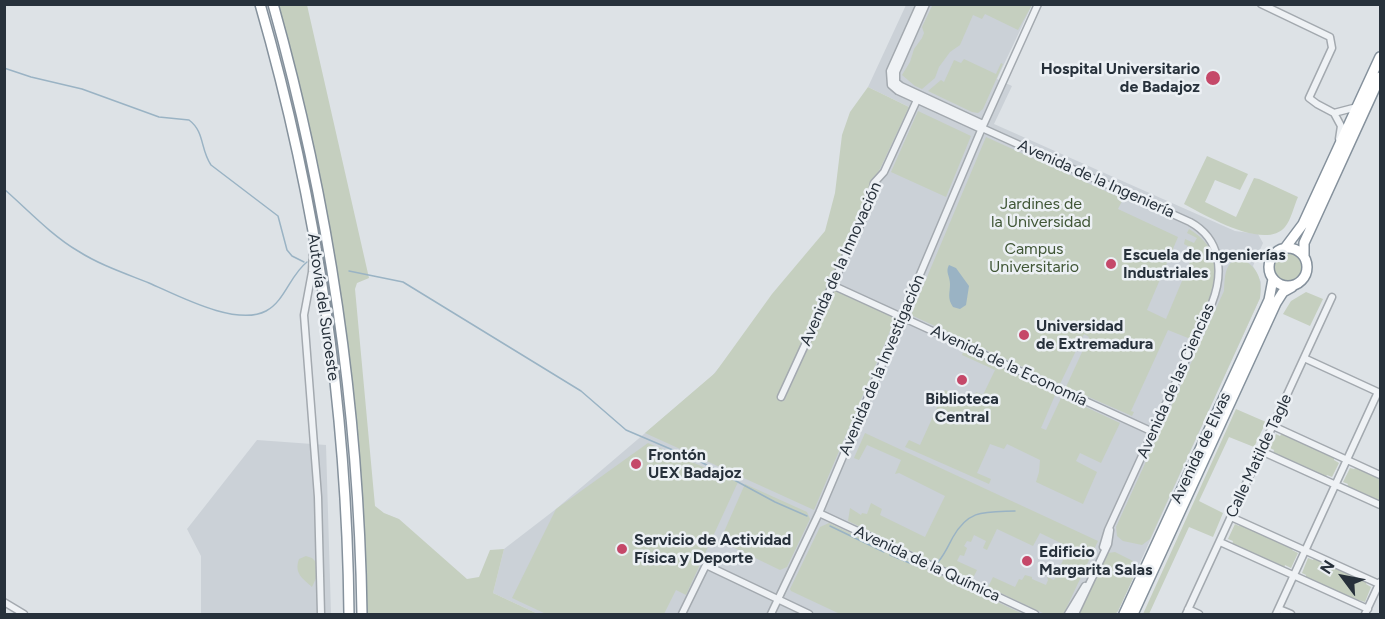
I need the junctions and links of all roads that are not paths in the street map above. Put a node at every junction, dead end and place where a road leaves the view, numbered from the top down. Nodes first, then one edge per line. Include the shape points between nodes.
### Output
1 (260, 4) edge
2 (273, 4) edge
3 (920, 4) edge
4 (926, 4) edge
5 (1038, 4) edge
6 (1261, 4) edge
7 (1380, 57) edge
8 (1380, 77) edge
9 (917, 100) junction
10 (1357, 107) junction
11 (1334, 113) junction
12 (982, 127) junction
13 (1338, 148) junction
14 (313, 234) junction
15 (1207, 235) joint
16 (1285, 248) junction
17 (1304, 256) junction
18 (1273, 279) junction
19 (832, 285) junction
20 (1292, 286) junction
21 (1332, 297) dead end
22 (902, 316) junction
23 (1304, 358) junction
24 (1379, 393) edge
25 (781, 397) dead end
26 (1273, 426) junction
27 (1153, 432) junction
28 (1262, 451) junction
29 (1347, 460) junction
30 (1380, 475) edge
31 (1335, 484) junction
32 (1380, 505) edge
33 (819, 513) junction
34 (1231, 517) junction
35 (1111, 523) junction
36 (1111, 539) junction
37 (1220, 542) junction
38 (1103, 547) junction
39 (1306, 550) junction
40 (1294, 575) junction
41 (1380, 582) edge
42 (778, 600) junction
43 (4, 602) edge
44 (1187, 612) edge
45 (1277, 612) edge
46 (1367, 612) edge
47 (24, 615) edge
48 (321, 615) edge
49 (349, 615) edge
50 (362, 615) edge
51 (682, 615) edge
52 (771, 615) edge
53 (809, 615) edge
54 (1035, 615) edge
55 (1068, 615) edge
56 (1075, 615) edge
57 (1124, 615) edge
58 (1132, 615) edge
59 (1199, 615) edge
60 (1291, 615) edge

1 - 14 highway, Autovía del Suroeste
2 - 50 highway, Autovía del Suroeste via 308,141 339,311 356,468
3 - 9 street via 889,76 894,89
4 - 12 street via 896,70 896,82
5 - 12 street, Avenida de la Investigación
6 - 11 street via 1330,37 1332,48 1310,98
7 - 10 highway
8 - 17 highway via 1307,237
9 - 12 street
9 - 19 street, Avenida de la Innovación via 884,172 874,183 870,203
10 - 11 street
10 - 13 highway
11 - 13 street via 1341,126
12 - 15 street, Avenida de la Ingeniería via 1190,222
12 - 22 street, Avenida de la Investigación
13 - 16 highway via 1303,224
14 - 48 street via 312,272 304,315 318,507
14 - 49 highway, Autovía del Suroeste via 338,420
15 - 27 street, Avenida de las Ciencias via 1219,263 1216,291
16 - 17 highway
16 - 18 highway via 1270,260
17 - 20 highway via 1306,275
18 - 20 highway
18 - 57 highway, Avenida de Elvas via 1269,300
19 - 22 street, Avenida de la Economía
19 - 25 street, Avenida de la Innovación
20 - 58 highway, Avenida de Elvas via 1276,303
21 - 23 street, Calle Matilde Tagle
22 - 27 street, Avenida de la Economía
22 - 33 street, Avenida de la Investigación
23 - 24 street
23 - 26 street, Calle Matilde Tagle
24 - 29 street
26 - 28 street, Calle Matilde Tagle
26 - 29 street
27 - 35 street, Avenida de las Ciencias
28 - 31 street
28 - 34 street, Calle Matilde Tagle
29 - 30 street
29 - 31 street
31 - 32 street
31 - 39 street
33 - 42 street, Avenida de la Investigación
33 - 54 street, Avenida de la Química
34 - 37 street, Calle Matilde Tagle
34 - 39 street
35 - 36 street, Avenida de las Ciencias
35 - 38 street, Avenida de las Ciencias
36 - 38 street
36 - 56 street
37 - 40 street
37 - 44 street, Calle Matilde Tagle
38 - 55 street
39 - 40 street
39 - 41 street
40 - 45 street
40 - 46 street
41 - 46 street
42 - 51 street via 706,565
42 - 52 street, Avenida de la Investigación
42 - 53 street
43 - 47 street
44 - 59 street
45 - 60 street

